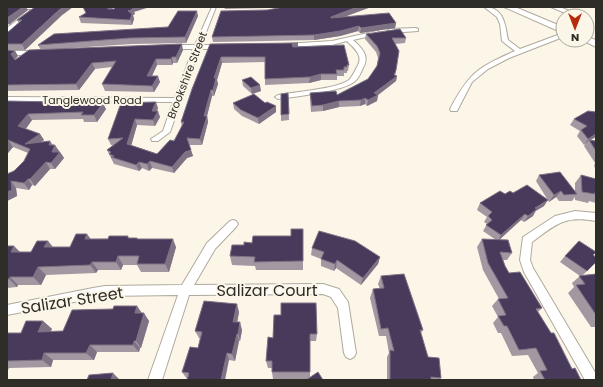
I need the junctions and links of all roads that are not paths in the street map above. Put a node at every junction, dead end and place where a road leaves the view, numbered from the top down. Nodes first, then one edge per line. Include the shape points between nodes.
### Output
1 (38, 7) edge
2 (486, 7) edge
3 (508, 7) edge
4 (520, 7) edge
5 (7, 8) edge
6 (214, 11) edge
7 (555, 21) edge
8 (555, 27) edge
9 (416, 30) dead end
10 (7, 31) edge
11 (555, 38) edge
12 (348, 39) junction
13 (283, 45) edge
14 (168, 47) edge
15 (197, 47) junction
16 (228, 47) edge
17 (521, 52) junction
18 (7, 53) edge
19 (44, 53) edge
20 (278, 97) dead end
21 (7, 99) edge
22 (178, 100) junction
23 (454, 109) dead end
24 (155, 139) dead end
25 (596, 217) edge
26 (233, 224) dead end
27 (185, 290) junction
28 (7, 310) edge
29 (350, 352) dead end
30 (155, 380) edge
31 (592, 380) edge

1 - 5 street
1 - 10 street
2 - 17 street via 502,17 505,41
3 - 8 main road
4 - 7 main road
6 - 15 street, Brookshire Street
9 - 12 street via 380,32
11 - 17 street
12 - 13 street via 332,43
12 - 20 street via 361,52 363,62 353,80 334,88
14 - 15 street
15 - 16 street
15 - 22 street, Brookshire Street
17 - 23 street via 477,73 466,85
18 - 19 street
21 - 22 street, Tanglewood Road
22 - 24 street, Brookshire Street via 166,132
25 - 31 street via 567,215 558,218 527,240 525,260
26 - 27 street via 211,246
27 - 28 street, Salizar Street via 105,291
27 - 29 street, Salizar Court via 323,289 335,293 344,306
27 - 30 street

